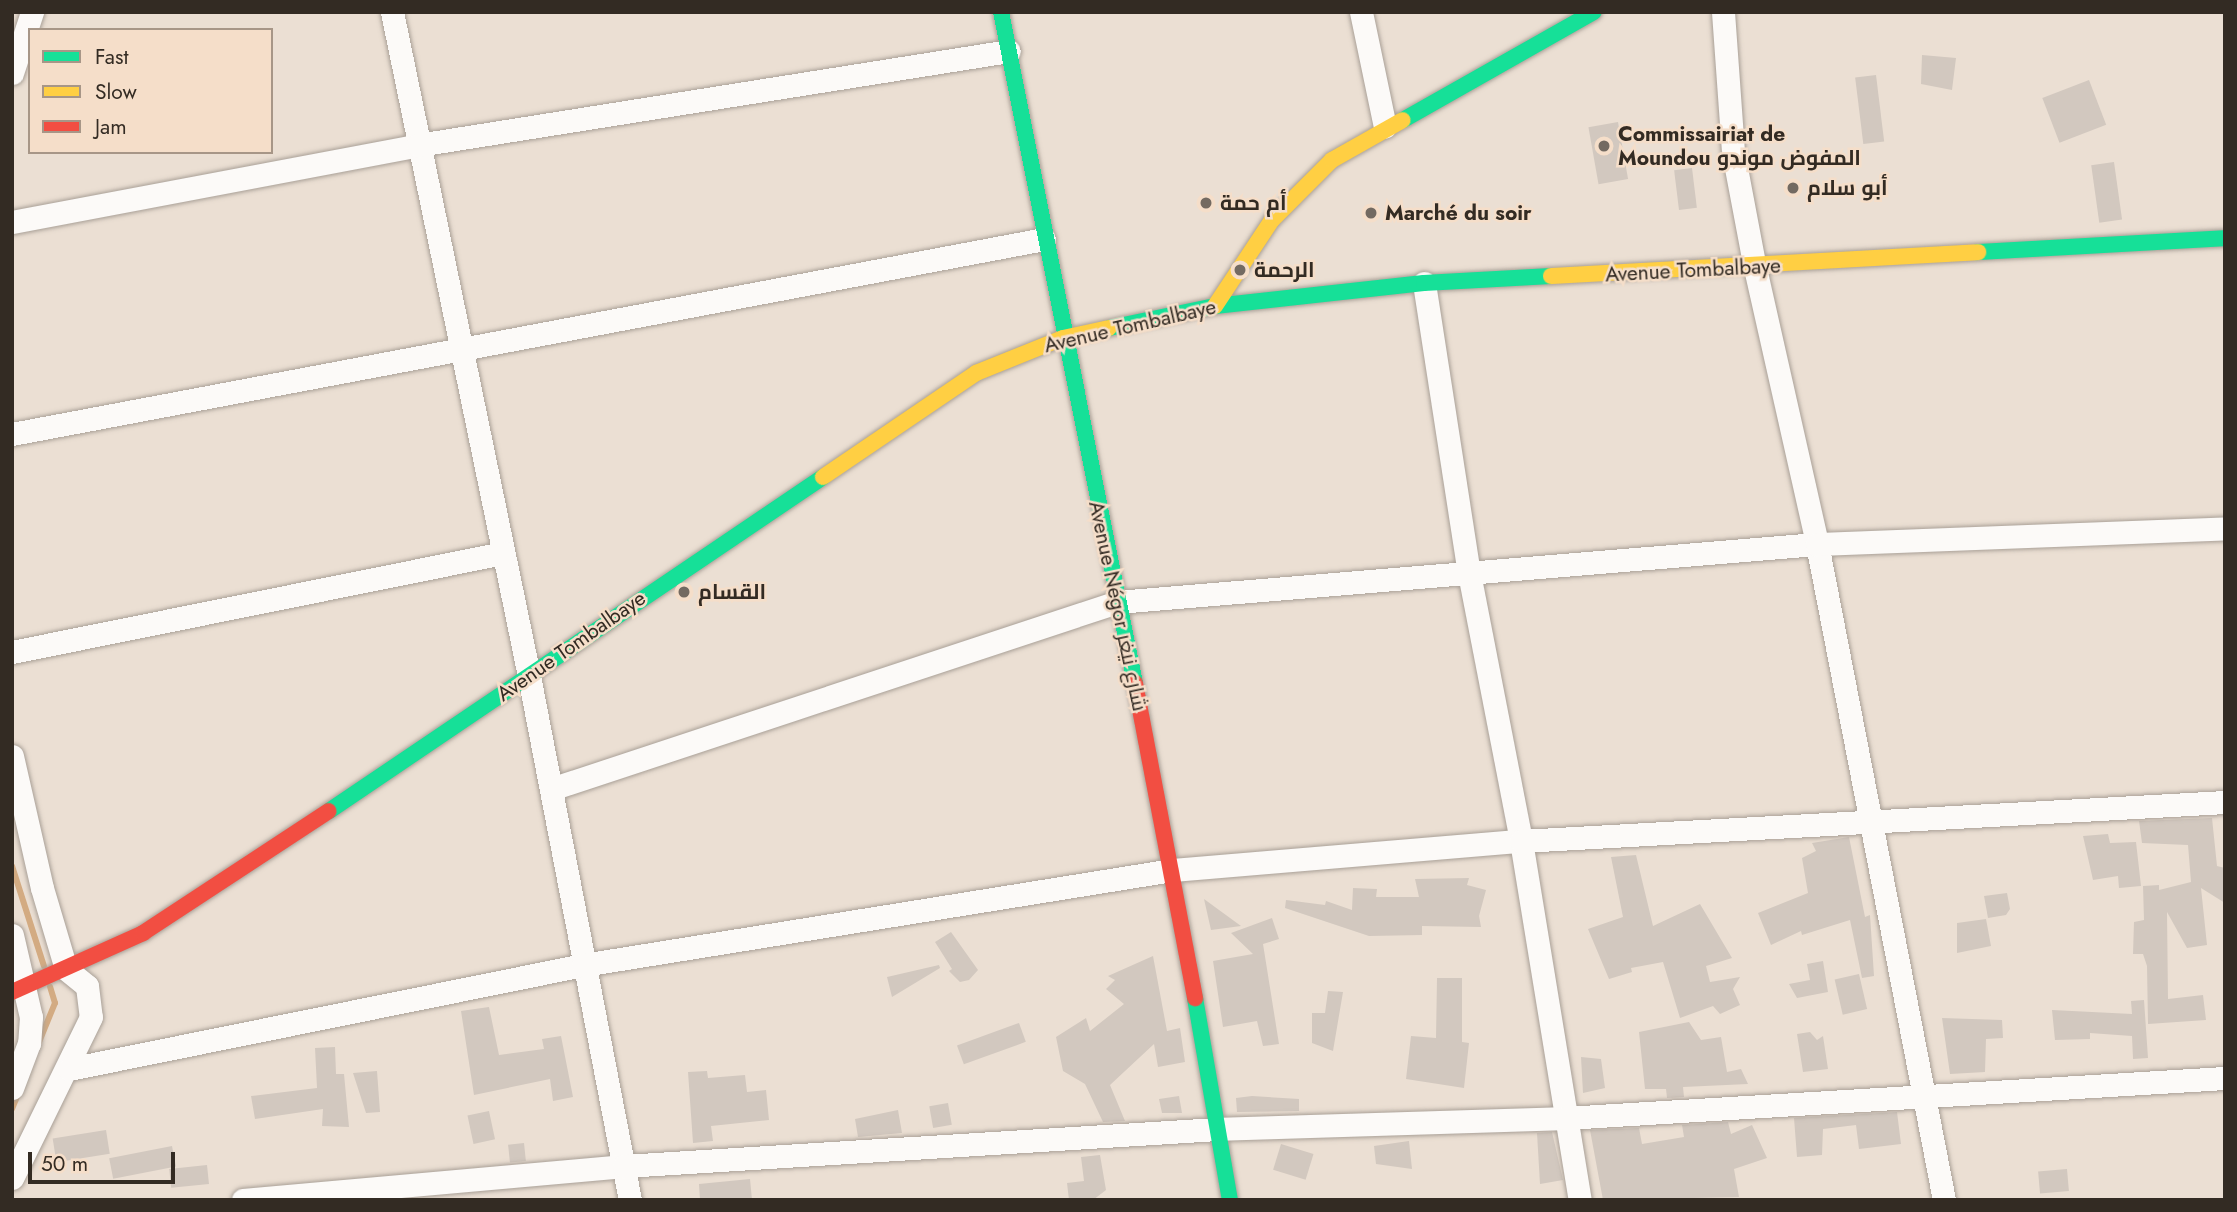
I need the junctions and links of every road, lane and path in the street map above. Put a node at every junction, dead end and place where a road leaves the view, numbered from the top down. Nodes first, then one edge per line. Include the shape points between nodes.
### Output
1 (32, 12) edge
2 (392, 12) edge
3 (1001, 12) edge
4 (1361, 12) edge
5 (1594, 12) edge
6 (1723, 12) edge
7 (12, 16) edge
8 (1009, 51) junction
9 (12, 74) edge
10 (1385, 127) junction
11 (418, 145) junction
12 (12, 222) edge
13 (2225, 238) edge
14 (1044, 239) junction
15 (1755, 268) junction
16 (1424, 284) junction
17 (1215, 306) junction
18 (1063, 338) junction
19 (463, 351) junction
20 (12, 434) edge
21 (2225, 528) edge
22 (1817, 544) junction
23 (503, 553) junction
24 (1469, 573) junction
25 (1117, 602) junction
26 (12, 652) edge
27 (529, 676) junction
28 (12, 756) edge
29 (551, 789) junction
30 (2225, 802) edge
31 (1872, 822) junction
32 (1521, 841) junction
33 (1172, 870) junction
34 (12, 934) edge
35 (583, 965) junction
36 (66, 969) junction
37 (19, 989) edge
38 (69, 1069) junction
39 (2225, 1078) edge
40 (12, 1088) edge
41 (1923, 1094) junction
42 (1565, 1118) junction
43 (1217, 1129) junction
44 (624, 1166) junction
45 (12, 1178) edge
46 (243, 1200) edge
47 (629, 1200) edge
48 (1230, 1200) edge
49 (1580, 1200) edge
50 (1944, 1200) edge

1 - 7 street
1 - 9 street
2 - 11 street
3 - 8 main road, Avenue Négor شارع نيغر
4 - 10 street
5 - 10 main road
6 - 15 street via 1734,152
8 - 11 street
8 - 14 main road, Avenue Négor شارع نيغر
10 - 17 main road via 1332,160 1272,220
11 - 12 street
11 - 19 street
13 - 15 main road, Avenue Tombalbaye
14 - 18 main road, Avenue Négor شارع نيغر
14 - 19 street
15 - 16 main road, Avenue Tombalbaye
15 - 22 street
16 - 17 main road, Avenue Tombalbaye
16 - 24 street
17 - 18 main road, Avenue Tombalbaye
18 - 25 main road, Avenue Négor شارع نيغر
18 - 27 main road, Avenue Tombalbaye via 976,373
19 - 20 street
19 - 23 street
21 - 22 street
22 - 24 street
22 - 31 street
23 - 26 street
23 - 27 street
24 - 25 street
24 - 32 street
25 - 29 street
25 - 33 main road, Avenue Négor شارع نيغر
27 - 29 street
27 - 36 main road, Avenue Tombalbaye via 211,891 143,933
28 - 36 street via 18,797
29 - 35 street
30 - 31 street
31 - 32 street
31 - 41 street
32 - 33 street
32 - 42 street
33 - 35 street
33 - 43 main road, Avenue Négor شارع نيغر
34 - 37 street
35 - 38 street
35 - 44 street
36 - 37 main road, Avenue Tombalbaye
36 - 38 street via 87,986 91,1017
37 - 40 street via 29,1044
38 - 45 street
39 - 41 street
41 - 42 street
41 - 50 street
42 - 43 street
42 - 49 street
43 - 44 street
43 - 48 main road, Avenue Négor شارع نيغر
44 - 46 street
44 - 47 street

